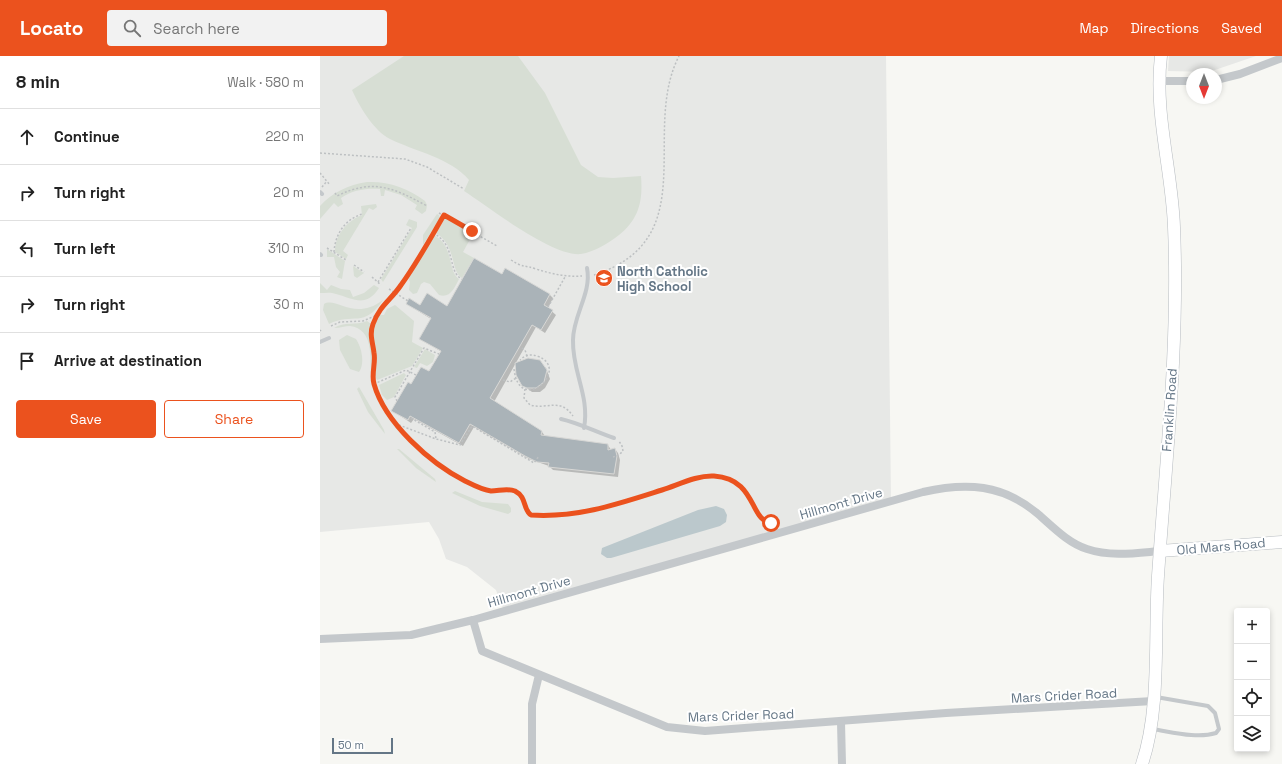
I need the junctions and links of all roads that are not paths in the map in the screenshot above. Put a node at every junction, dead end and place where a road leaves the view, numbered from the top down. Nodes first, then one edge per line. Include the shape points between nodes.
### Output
1 (1161, 56) edge
2 (1282, 58) edge
3 (1222, 78) edge
4 (1159, 81) junction
5 (1186, 81) edge
6 (587, 268) dead end
7 (329, 338) dead end
8 (320, 342) edge
9 (561, 419) dead end
10 (584, 428) junction
11 (614, 438) road end
12 (1282, 542) edge
13 (1160, 551) junction
14 (473, 620) junction
15 (320, 639) edge
16 (539, 676) junction
17 (1153, 699) junction
18 (841, 722) junction
19 (1151, 728) junction
20 (532, 764) edge
21 (842, 764) edge
22 (1142, 764) edge

1 - 4 street, Franklin Road
2 - 3 street
4 - 5 street
4 - 13 street, Franklin Road via 1174,222 1176,270
6 - 10 lane via 588,285 577,317 573,339 576,370 586,408
7 - 8 lane
9 - 10 lane
10 - 11 lane
12 - 13 street, Old Mars Road
13 - 14 street, Hillmont Drive via 1123,554 1087,549 1068,539 1026,505 1009,495 990,489 953,486 917,493
13 - 17 street, Franklin Road
14 - 15 street via 411,635
14 - 16 street, Mars Crider Road via 482,651
16 - 18 street, Mars Crider Road via 667,727 686,730
16 - 20 street via 532,704
17 - 18 street, Mars Crider Road
17 - 19 street, Franklin Road
17 - 19 lane via 1208,706 1215,713 1219,728 1216,733 1209,735
18 - 21 street
19 - 22 street, Franklin Road

